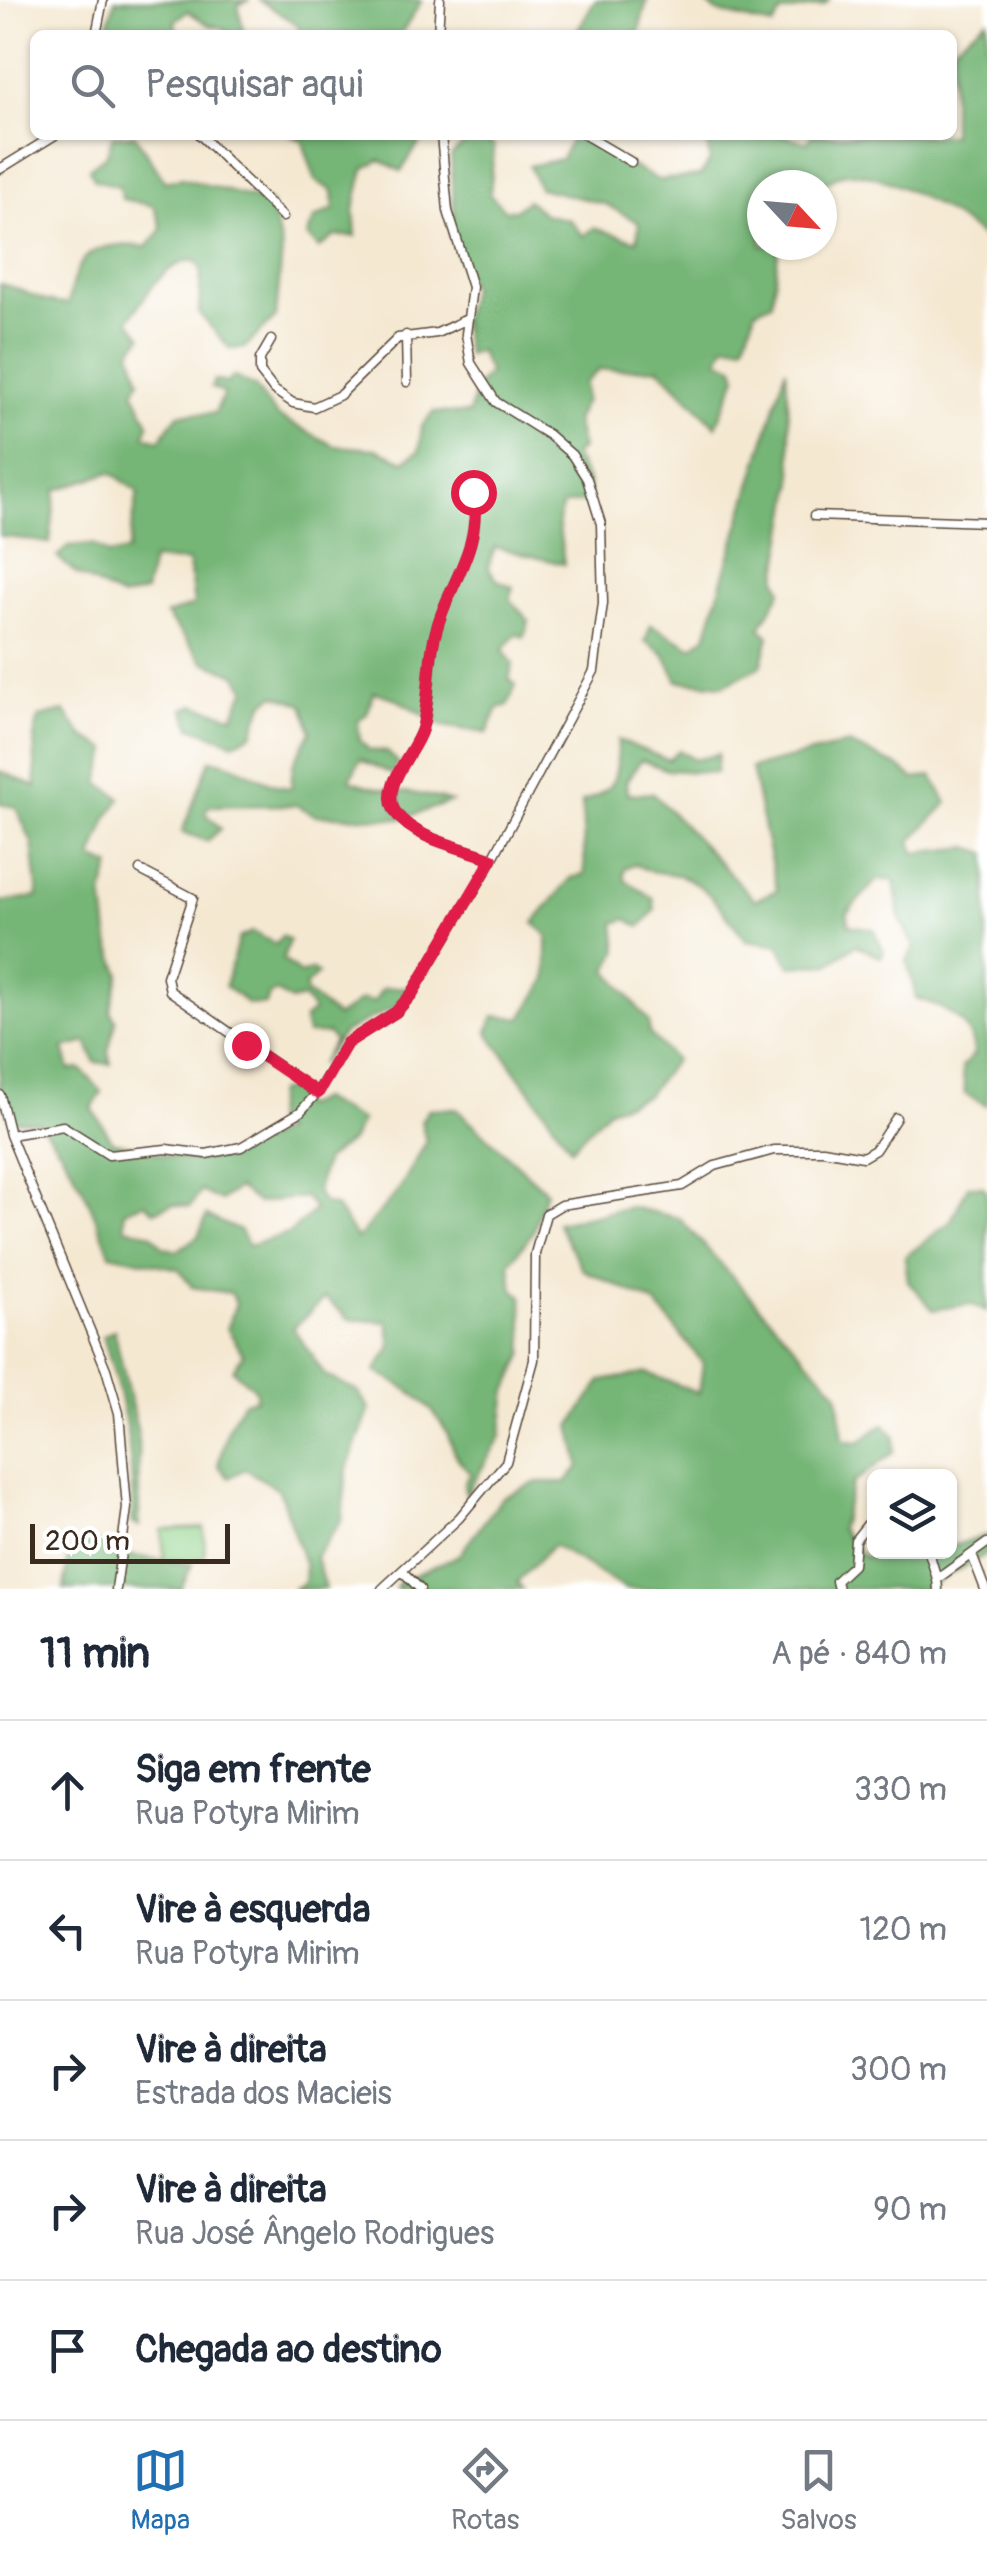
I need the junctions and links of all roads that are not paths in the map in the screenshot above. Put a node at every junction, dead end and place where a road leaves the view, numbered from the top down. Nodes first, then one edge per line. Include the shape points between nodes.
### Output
1 (103, 0) edge
2 (440, 0) edge
3 (97, 30) edge
4 (438, 30) edge
5 (46, 140) edge
6 (205, 140) edge
7 (441, 140) edge
8 (594, 140) edge
9 (631, 162) dead end
10 (0, 169) edge
11 (283, 217) dead end
12 (466, 319) junction
13 (406, 335) junction
14 (271, 340) dead end
15 (407, 382) dead end
16 (473, 492) dead end
17 (814, 516) dead end
18 (987, 522) edge
19 (492, 859) junction
20 (140, 870) dead end
21 (318, 1093) junction
22 (0, 1096) edge
23 (896, 1118) dead end
24 (10, 1135) junction
25 (867, 1525) edge
26 (987, 1543) edge
27 (972, 1554) junction
28 (931, 1559) edge
29 (402, 1570) junction
30 (938, 1584) edge
31 (116, 1589) edge
32 (382, 1589) edge
33 (420, 1589) edge
34 (838, 1589) edge
35 (985, 1589) edge

1 - 3 street
2 - 4 street
5 - 10 street
6 - 11 street
7 - 12 street via 448,211 472,287
8 - 9 street
12 - 13 street
12 - 19 street via 471,363 487,392 579,464 597,502 604,549 594,670
13 - 14 street via 340,395 314,407 285,400 265,380 260,359
13 - 15 street
16 - 19 street via 478,521 433,642 420,734 391,801 414,830
17 - 18 street
19 - 21 street via 412,994 347,1043
20 - 21 street via 193,898 168,986 204,1018
21 - 24 street via 264,1137 206,1154 166,1149 109,1155 73,1128 54,1124
22 - 24 street
23 - 29 street via 863,1157 764,1152 704,1171 682,1186 561,1204 546,1214 535,1254 534,1360 506,1462
24 - 31 street via 118,1413 127,1497
25 - 34 street via 856,1540 853,1565 836,1581
26 - 27 street
27 - 30 street
27 - 35 street
28 - 30 street
29 - 32 street
29 - 33 street

